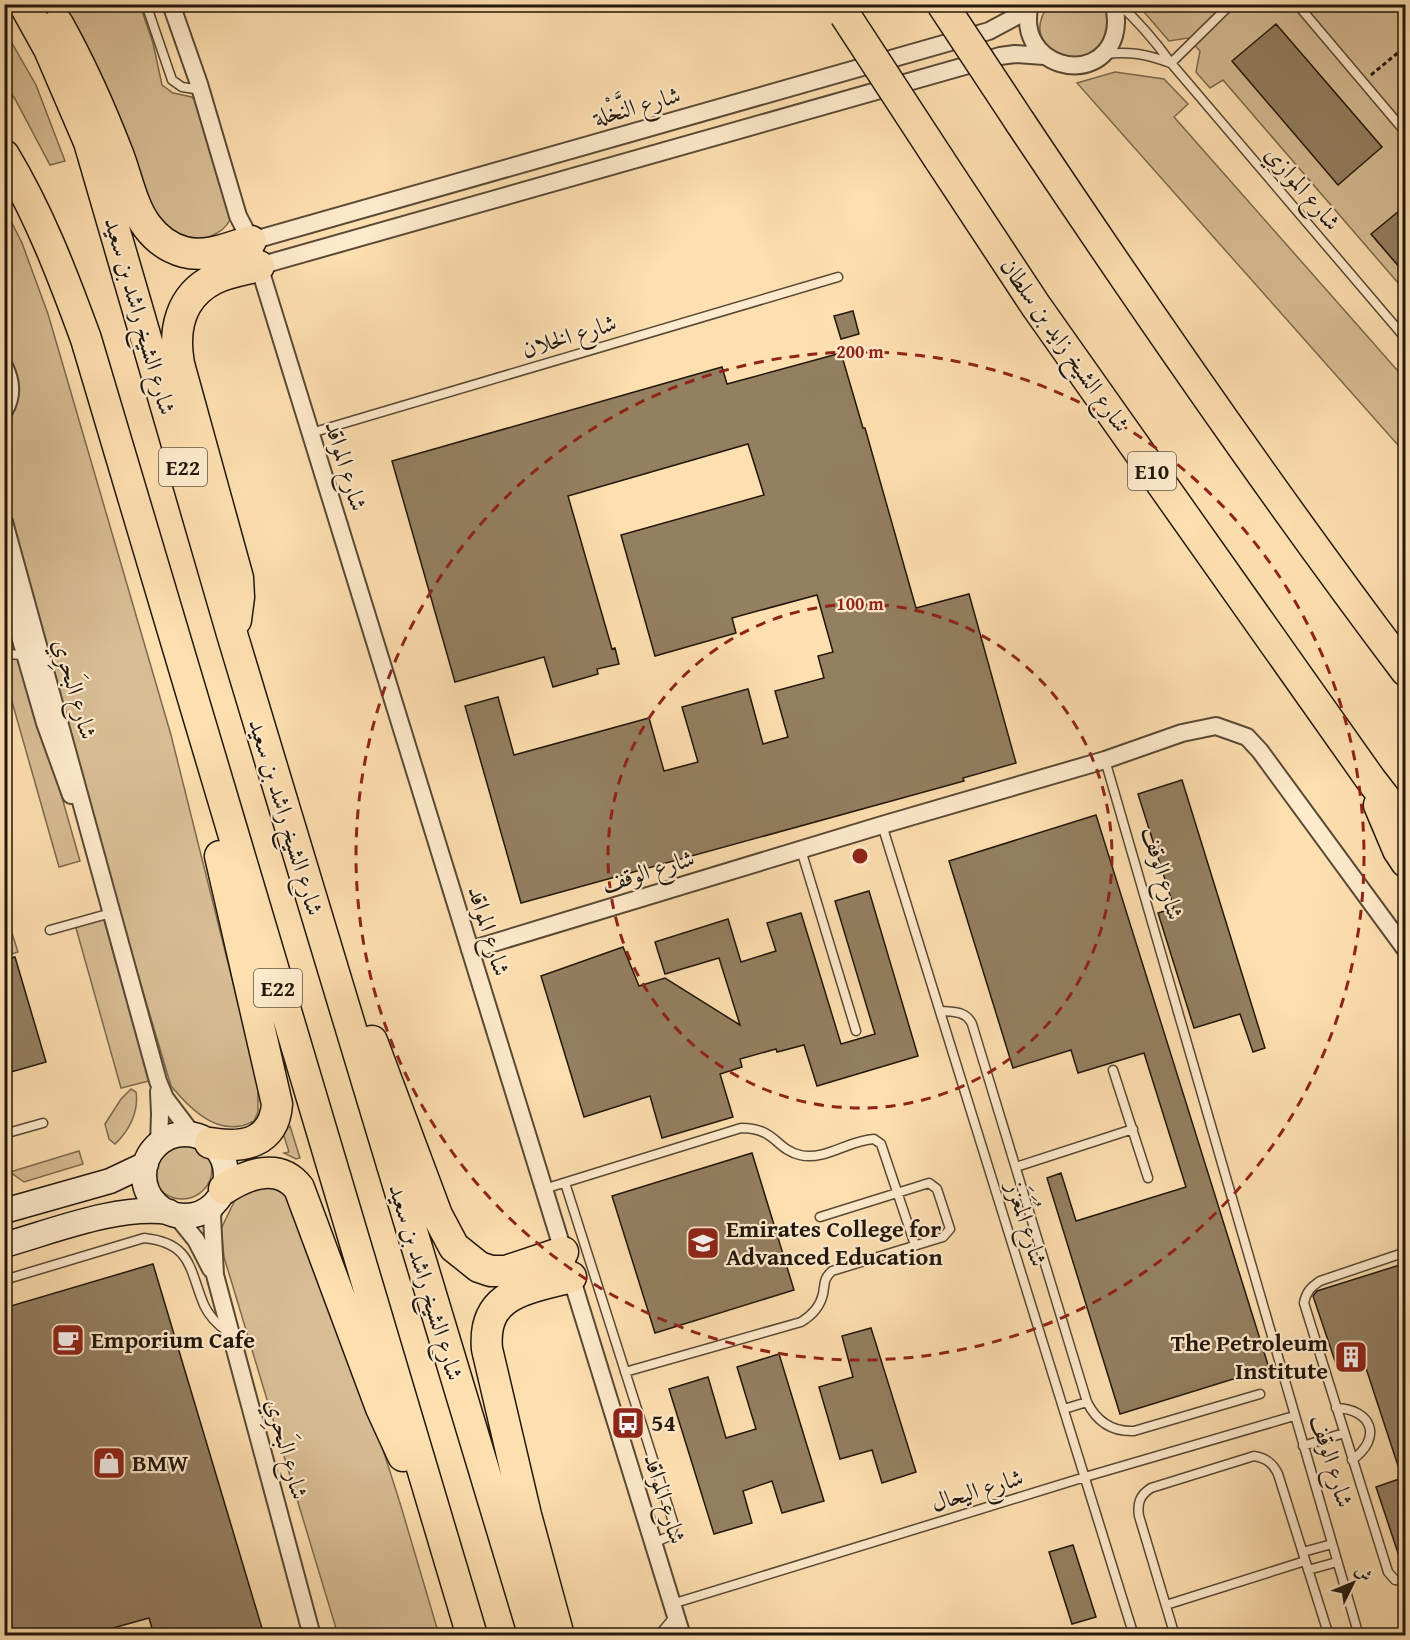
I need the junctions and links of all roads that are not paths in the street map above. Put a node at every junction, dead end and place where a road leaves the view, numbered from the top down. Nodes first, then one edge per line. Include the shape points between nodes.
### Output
1 (24, 4) edge
2 (46, 4) edge
3 (146, 4) edge
4 (171, 4) edge
5 (180, 4) edge
6 (942, 4) edge
7 (1113, 4) edge
8 (1119, 4) edge
9 (1231, 4) edge
10 (1297, 4) edge
11 (1030, 5) edge
12 (841, 10) edge
13 (1103, 54) junction
14 (1044, 56) junction
15 (1171, 63) junction
16 (201, 90) junction
17 (1401, 127) dead end
18 (4, 155) edge
19 (255, 253) junction
20 (838, 277) dead end
21 (1406, 339) edge
22 (4, 366) edge
23 (4, 411) edge
24 (311, 433) junction
25 (4, 522) edge
26 (4, 581) edge
27 (162, 598) junction
28 (8, 606) edge
29 (232, 634) junction
30 (4, 654) edge
31 (25, 655) junction
32 (1406, 671) edge
33 (1105, 760) junction
34 (1371, 780) junction
35 (882, 825) junction
36 (1406, 825) edge
37 (801, 850) junction
38 (1406, 862) edge
39 (99, 868) junction
40 (111, 913) junction
41 (50, 930) dead end
42 (322, 937) junction
43 (470, 950) junction
44 (1406, 950) edge
45 (941, 1011) junction
46 (856, 1031) dead end
47 (1113, 1070) dead end
48 (158, 1081) junction
49 (43, 1123) dead end
50 (1133, 1129) junction
51 (4, 1134) edge
52 (202, 1139) junction
53 (159, 1144) junction
54 (146, 1164) junction
55 (1016, 1167) junction
56 (1148, 1178) dead end
57 (565, 1183) junction
58 (544, 1189) junction
59 (897, 1192) junction
60 (220, 1195) junction
61 (4, 1210) edge
62 (172, 1213) junction
63 (820, 1217) dead end
64 (4, 1245) edge
65 (915, 1245) junction
66 (1406, 1252) edge
67 (567, 1265) junction
68 (215, 1275) junction
69 (4, 1280) edge
70 (231, 1335) junction
71 (625, 1372) junction
72 (1260, 1394) dead end
73 (1087, 1402) junction
74 (1336, 1408) junction
75 (1064, 1409) junction
76 (1294, 1416) junction
77 (1344, 1433) junction
78 (1303, 1446) junction
79 (1352, 1460) junction
80 (1085, 1477) junction
81 (653, 1543) junction
82 (1332, 1544) junction
83 (1305, 1561) junction
84 (1337, 1562) junction
85 (452, 1565) junction
86 (1406, 1581) edge
87 (1166, 1605) junction
88 (674, 1610) junction
89 (312, 1635) edge
90 (472, 1635) edge
91 (534, 1635) edge
92 (559, 1635) edge
93 (658, 1635) edge
94 (682, 1635) edge
95 (1134, 1635) edge
96 (1175, 1635) edge
97 (1329, 1635) edge
98 (1359, 1635) edge

1 - 29 highway, شارع الشيخ راشد بن سعيد / E22 via 49,49 89,142
2 - 19 highway via 79,64 145,224 169,246 185,252
3 - 16 lane via 172,80 182,87
4 - 16 street, شارع المواقد
5 - 19 street, شارع المواقد via 248,213
6 - 32 highway, bridge via 1131,289
7 - 13 street via 1117,27
8 - 15 lane, شارع الموازي via 1154,38
9 - 15 lane
10 - 17 lane
11 - 14 street via 1029,33
11 - 19 street, شارع النَّخْلة via 989,31
12 - 34 highway, شارع الشيخ زايد بن سلطان / E10, bridge via 1050,325
13 - 14 street via 1074,66
13 - 15 lane via 1149,54
14 - 19 street via 1000,56
15 - 21 lane, شارع الموازي
16 - 19 street, شارع المواقد via 238,216
18 - 27 highway, E22 via 39,221 79,319
19 - 24 street, شارع المواقد
19 - 29 highway via 196,291 177,325 175,345 238,578 237,616
20 - 24 lane, شارع الخلان
22 - 23 street via 11,392
24 - 43 street, شارع المواقد
25 - 39 street, شارع البَحرِي
26 - 28 street, شارع البَحرِي
27 - 52 highway via 277,1104 274,1120 265,1134 253,1141 239,1145
27 - 85 highway, E22
28 - 31 street, شارع البَحرِي
29 - 42 highway, شارع الشيخ راشد بن سعيد / E22
30 - 31 lane
31 - 39 street, شارع البَحرِي via 60,768
33 - 35 street, شارع الوقف
33 - 44 street via 1182,733 1212,736 1260,750
33 - 76 lane, شارع الوقف
34 - 36 highway, شارع الشيخ زايد بن سلطان / E10
34 - 38 highway via 1382,816
35 - 37 street, شارع الوقف
35 - 45 lane, شارع المُعَزَز
37 - 43 street, شارع الوقف
37 - 46 lane
39 - 40 street, شارع البَحرِي
40 - 41 lane
40 - 48 street, شارع البَحرِي
42 - 67 highway via 358,1010 454,1247 478,1268 491,1272
42 - 91 highway, شارع الشيخ راشد بن سعيد / E22
43 - 58 street, شارع المواقد
45 - 55 lane via 965,1015 972,1024
45 - 75 lane, شارع المُعَزَز
47 - 50 lane
48 - 52 street, شارع البَحرِي via 165,1098
48 - 53 street, شارع البَحرِي
49 - 51 lane
50 - 55 lane
50 - 56 lane
52 - 53 main road via 181,1134
52 - 60 main road via 219,1152 225,1164
53 - 54 main road
54 - 61 main road via 110,1181
54 - 62 main road via 151,1197
55 - 73 lane
57 - 58 lane
57 - 59 lane via 741,1128 762,1131 793,1153 808,1156 870,1138 877,1140
57 - 71 lane
58 - 67 street, شارع المواقد
59 - 63 lane
59 - 65 lane
59 - 65 lane via 933,1184 950,1226 943,1237
60 - 62 main road via 205,1211 190,1216
60 - 68 street, شارع البَحرِي via 212,1216
60 - 85 highway via 242,1178 273,1172 288,1176 298,1188 381,1408
62 - 64 main road via 143,1210 118,1214
62 - 68 street, شارع البَحرِي via 196,1240
65 - 71 lane via 832,1271 824,1281 823,1294 814,1311 801,1322
66 - 74 lane via 1320,1281 1305,1296 1306,1312
67 - 81 street, شارع المواقد
67 - 92 highway via 497,1306 486,1333 526,1515
68 - 70 street, شارع البَحرِي
69 - 70 lane via 144,1238 155,1239 183,1256 195,1275 204,1306
70 - 89 street, شارع البَحرِي
71 - 81 lane via 674,1525 670,1536
72 - 73 lane via 1134,1431 1106,1425
73 - 75 lane
74 - 77 lane
74 - 79 lane via 1356,1411 1369,1426 1367,1446
75 - 80 lane, شارع المُعَزَز
76 - 78 lane, شارع الوقف
76 - 80 lane, شارع اليحال
77 - 78 lane
77 - 79 lane
78 - 82 lane, شارع الوقف
79 - 86 lane via 1388,1572 1395,1580
80 - 88 lane, شارع اليحال
80 - 95 lane, شارع المُعَزَز
81 - 88 street, شارع المواقد
82 - 83 lane
82 - 84 lane, شارع الوقف
83 - 84 lane
83 - 87 lane
83 - 87 lane via 1278,1474 1266,1460 1248,1457 1151,1488 1141,1497 1138,1509
83 - 97 lane
84 - 98 lane, شارع الوقف
85 - 90 highway, E22
87 - 96 lane
88 - 93 lane
88 - 94 street, شارع المواقد

